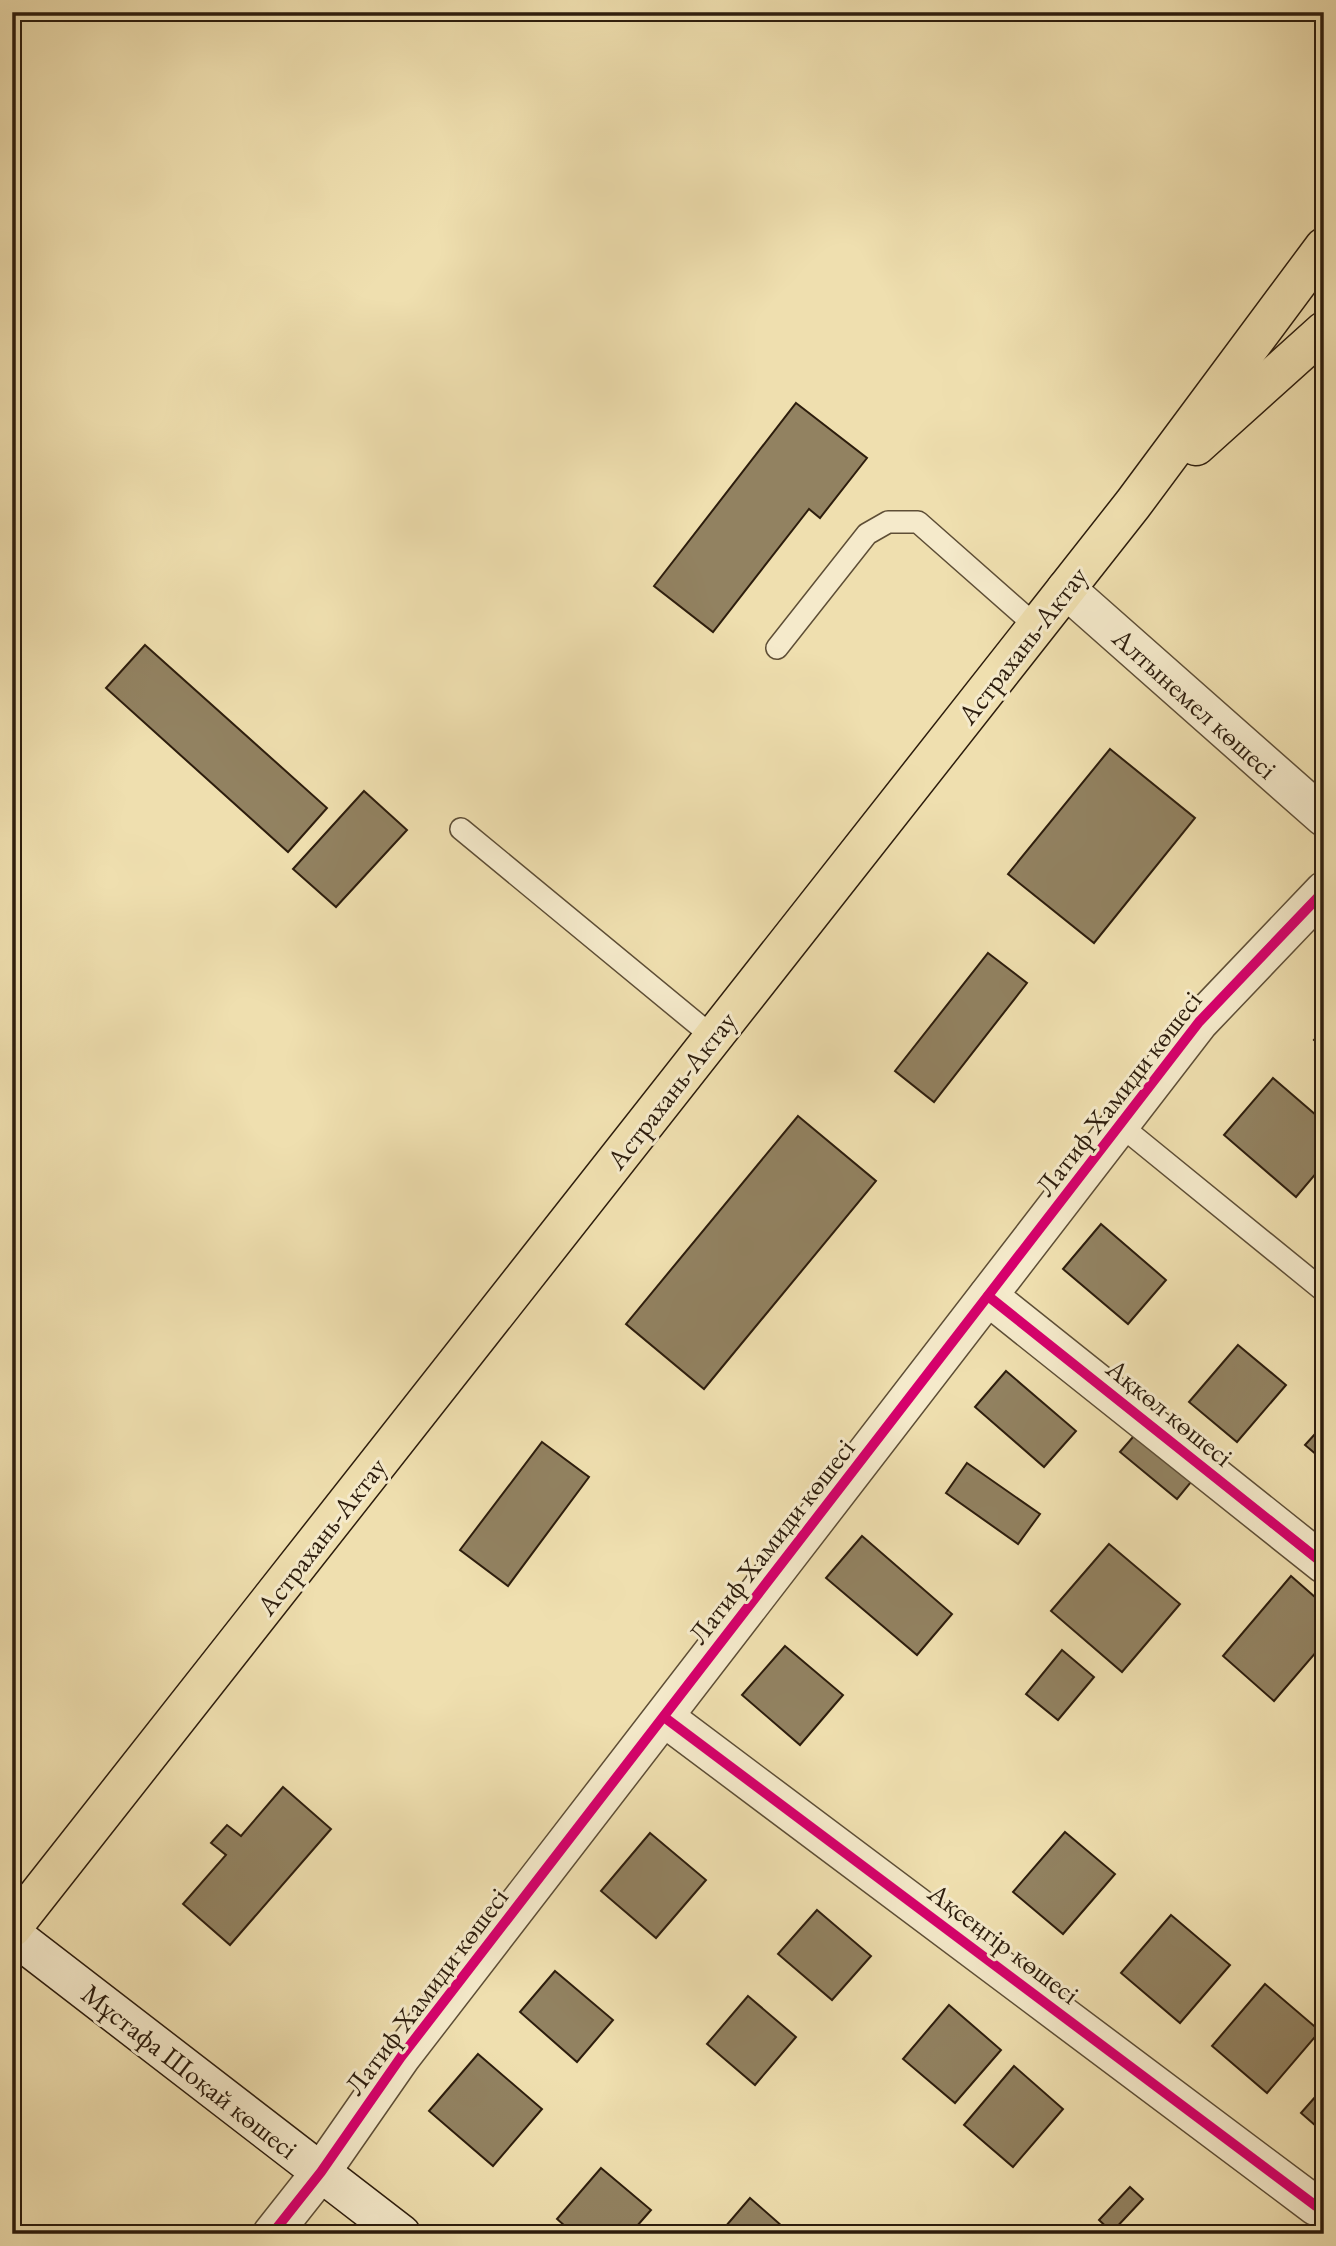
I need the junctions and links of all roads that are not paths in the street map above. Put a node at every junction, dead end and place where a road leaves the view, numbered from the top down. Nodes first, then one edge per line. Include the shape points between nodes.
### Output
1 (1324, 247) edge
2 (1324, 331) edge
3 (1133, 504) junction
4 (1066, 589) junction
5 (1036, 626) junction
6 (777, 648) dead end
7 (1324, 817) edge
8 (461, 829) dead end
9 (1324, 891) edge
10 (713, 1037) junction
11 (1120, 1125) junction
12 (1324, 1292) edge
13 (988, 1296) junction
14 (1324, 1564) edge
15 (664, 1717) junction
16 (12, 1928) edge
17 (12, 1934) edge
18 (321, 2172) junction
19 (1316, 2206) dead end
20 (272, 2234) edge
21 (401, 2234) edge

1 - 3 highway, Астрахань-Актау
2 - 3 highway
3 - 4 highway, Астрахань-Актау
4 - 5 highway, Астрахань-Актау
4 - 7 street, Алтынемел көшесі
5 - 6 lane via 918,522 888,522 867,534
5 - 10 highway, Астрахань-Актау
8 - 10 lane
9 - 11 street, Латиф Хамиди көшесі via 1199,1022
10 - 16 highway, Астрахань-Актау
11 - 12 lane
11 - 13 street, Латиф Хамиди көшесі
13 - 14 street, Ақкөл көшесі
13 - 15 street, Латиф Хамиди көшесі
15 - 18 street, Латиф Хамиди көшесі via 401,2057
15 - 19 street, Ақсеңгір көшесі
17 - 18 street, Мұстафа Шоқай көшесi
18 - 20 street, Латиф Хамиди көшесі
18 - 21 street, Мұстафа Шоқай көшесi

